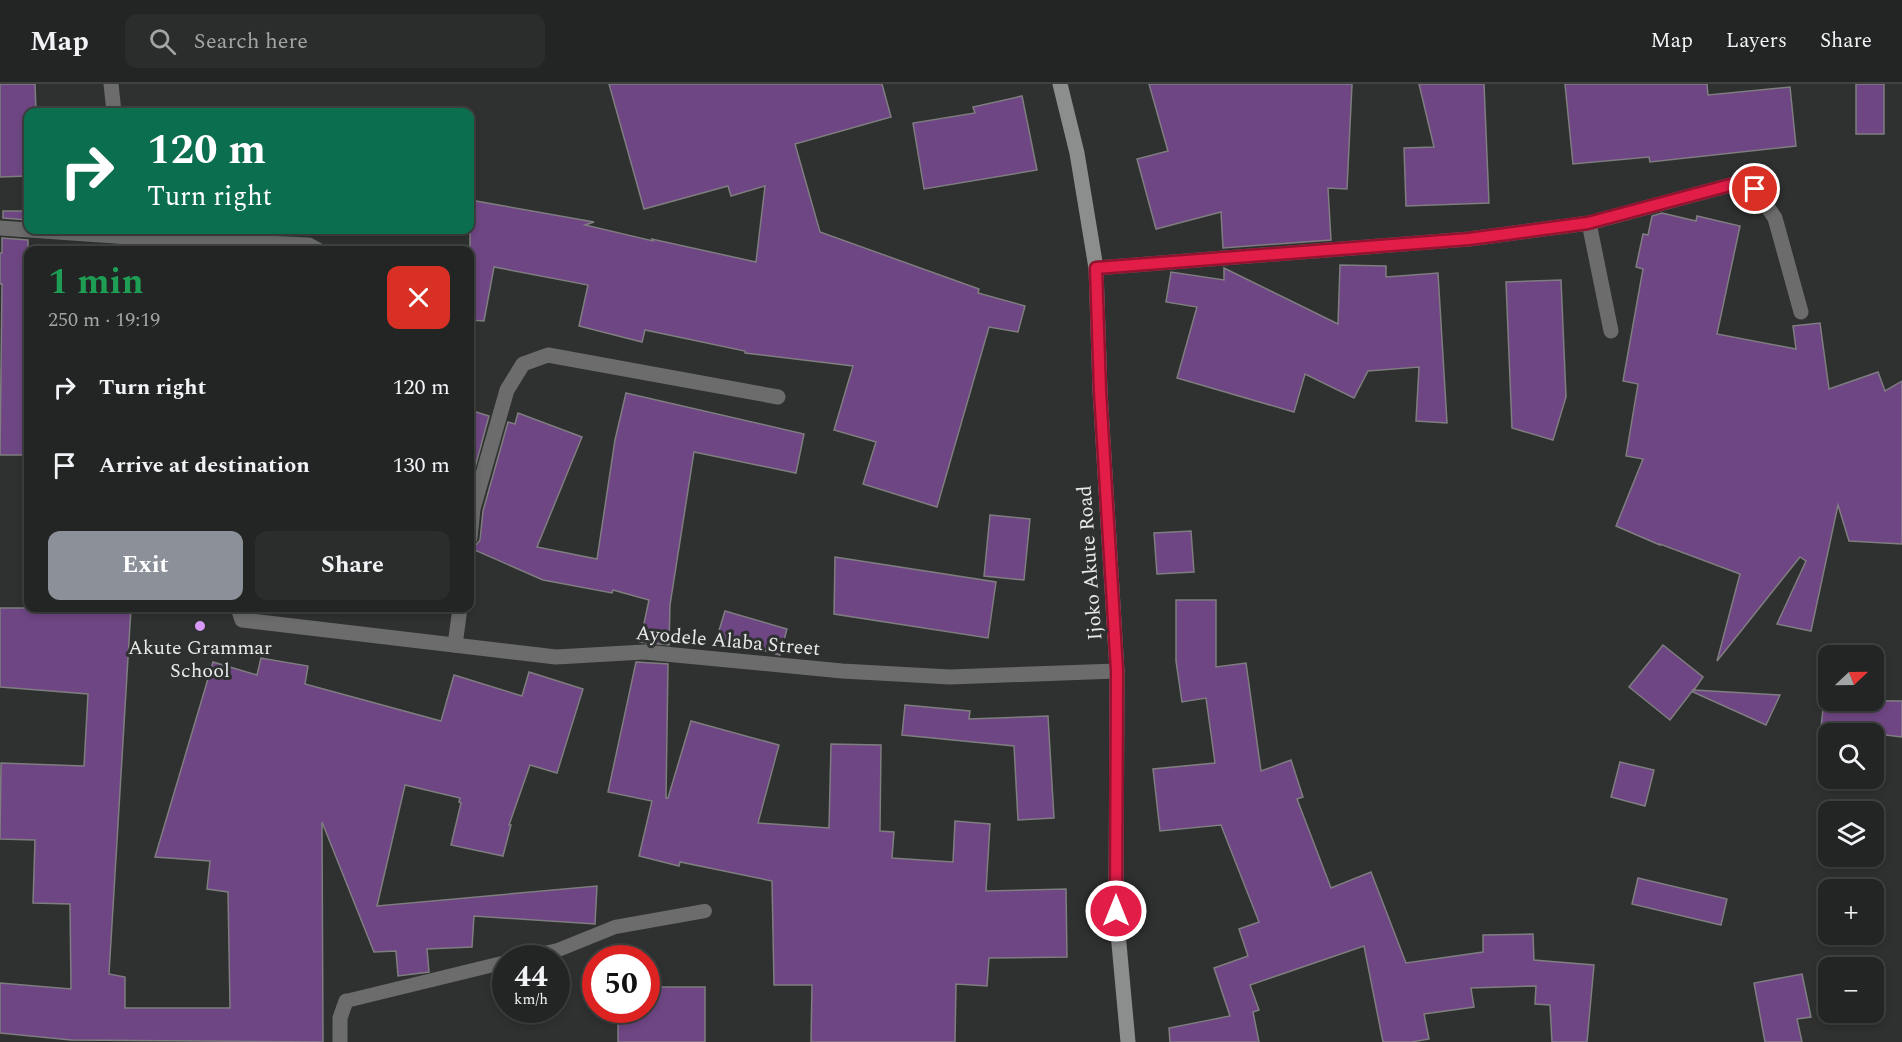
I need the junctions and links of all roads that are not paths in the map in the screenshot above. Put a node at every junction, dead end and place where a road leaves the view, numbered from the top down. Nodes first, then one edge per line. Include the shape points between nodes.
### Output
1 (111, 84) edge
2 (1060, 84) edge
3 (114, 108) edge
4 (1588, 223) junction
5 (0, 228) edge
6 (24, 229) edge
7 (144, 234) edge
8 (311, 246) edge
9 (1096, 268) junction
10 (1801, 312) dead end
11 (1611, 331) dead end
12 (778, 397) dead end
13 (474, 509) edge
14 (239, 612) edge
15 (459, 612) edge
16 (455, 645) junction
17 (1117, 671) junction
18 (705, 912) dead end
19 (570, 945) edge
20 (492, 965) edge
21 (346, 1001) joint
22 (340, 1042) edge
23 (1128, 1042) edge

1 - 3 street
2 - 9 main road, Ijoko Akute Road via 1077,153
4 - 9 street via 1469,239
4 - 10 street via 1734,184 1755,189 1775,218
4 - 11 street
5 - 6 street
7 - 8 street
9 - 17 main road, Ijoko Akute Road
12 - 13 street via 548,355 523,364 507,390
14 - 16 street, Ayodele Alaba Street via 242,620
15 - 16 street
16 - 17 street, Ayodele Alaba Street via 556,657 644,652 950,677
17 - 23 main road, Ijoko Akute Road via 1116,911
18 - 19 lane via 615,927
20 - 21 lane
21 - 22 street via 340,1018

